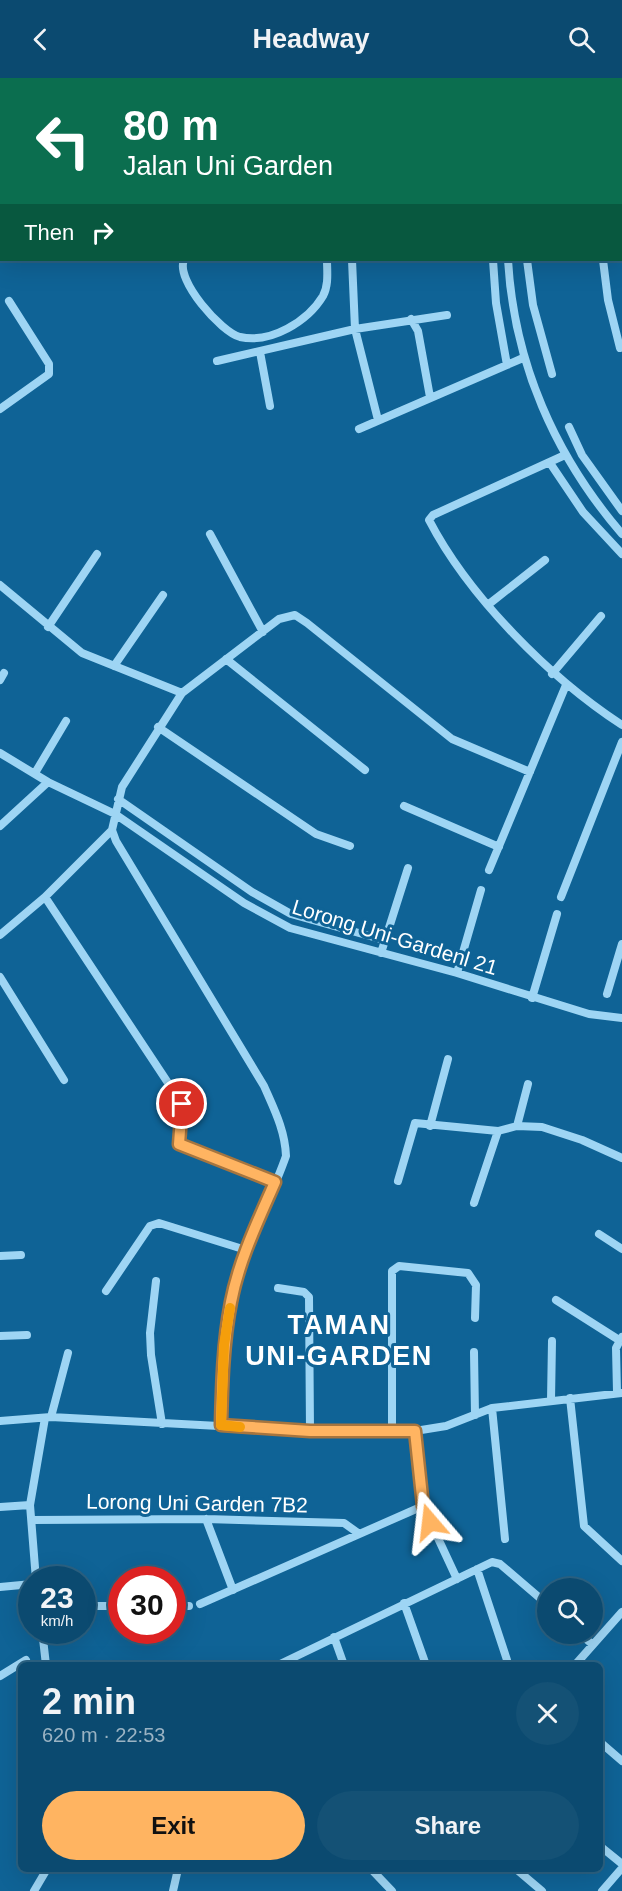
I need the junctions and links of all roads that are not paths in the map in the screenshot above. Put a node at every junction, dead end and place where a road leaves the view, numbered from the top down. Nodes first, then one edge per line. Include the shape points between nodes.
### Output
1 (184, 261) edge
2 (327, 261) edge
3 (351, 261) edge
4 (493, 261) edge
5 (508, 261) edge
6 (527, 261) edge
7 (603, 261) edge
8 (9, 301) dead end
9 (447, 315) dead end
10 (411, 319) junction
11 (355, 329) junction
12 (620, 348) dead end
13 (260, 352) junction
14 (524, 358) junction
15 (217, 361) dead end
16 (507, 365) junction
17 (552, 374) dead end
18 (430, 397) junction
19 (270, 406) dead end
20 (0, 409) edge
21 (378, 420) junction
22 (569, 428) dead end
23 (359, 429) dead end
24 (565, 455) junction
25 (550, 463) junction
26 (622, 511) edge
27 (210, 534) dead end
28 (622, 534) edge
29 (97, 554) dead end
30 (622, 554) edge
31 (545, 560) dead end
32 (0, 585) edge
33 (164, 595) dead end
34 (489, 604) junction
35 (601, 616) dead end
36 (48, 627) junction
37 (262, 632) junction
38 (226, 659) junction
39 (114, 666) junction
40 (552, 674) junction
41 (567, 685) junction
42 (182, 693) junction
43 (66, 721) dead end
44 (622, 725) edge
45 (158, 728) junction
46 (622, 742) edge
47 (0, 753) edge
48 (364, 770) dead end
49 (530, 772) junction
50 (35, 773) junction
51 (48, 782) junction
52 (118, 799) junction
53 (404, 806) dead end
54 (115, 814) junction
55 (0, 826) edge
56 (112, 830) junction
57 (350, 846) dead end
58 (499, 847) junction
59 (408, 868) dead end
60 (489, 870) dead end
61 (481, 890) dead end
62 (252, 891) junction
63 (45, 897) junction
64 (561, 897) dead end
65 (244, 903) junction
66 (557, 914) dead end
67 (0, 935) edge
68 (384, 940) junction
69 (622, 944) edge
70 (381, 953) junction
71 (620, 962) edge
72 (457, 973) junction
73 (0, 977) edge
74 (607, 994) dead end
75 (532, 998) junction
76 (622, 1018) edge
77 (448, 1059) dead end
78 (64, 1080) dead end
79 (528, 1084) dead end
80 (430, 1126) junction
81 (517, 1126) junction
82 (498, 1131) junction
83 (622, 1158) edge
84 (398, 1181) dead end
85 (275, 1182) junction
86 (474, 1203) dead end
87 (599, 1234) dead end
88 (622, 1249) edge
89 (246, 1250) junction
90 (21, 1255) dead end
91 (0, 1256) edge
92 (156, 1281) dead end
93 (278, 1288) dead end
94 (106, 1292) dead end
95 (556, 1300) dead end
96 (475, 1318) dead end
97 (27, 1335) dead end
98 (0, 1336) edge
99 (621, 1338) edge
100 (552, 1341) dead end
101 (474, 1352) dead end
102 (68, 1353) dead end
103 (620, 1392) edge
104 (570, 1398) junction
105 (551, 1401) junction
106 (492, 1408) junction
107 (475, 1415) junction
108 (48, 1418) junction
109 (0, 1421) edge
110 (162, 1424) junction
111 (221, 1425) junction
112 (310, 1431) junction
113 (392, 1431) junction
114 (415, 1431) junction
115 (30, 1505) junction
116 (423, 1506) junction
117 (0, 1507) edge
118 (206, 1519) junction
119 (32, 1520) junction
120 (358, 1533) junction
121 (505, 1539) dead end
122 (622, 1561) edge
123 (35, 1566) edge
124 (477, 1569) junction
125 (457, 1579) junction
126 (18, 1585) edge
127 (0, 1587) edge
128 (233, 1590) junction
129 (537, 1596) edge
130 (200, 1604) dead end
131 (404, 1604) junction
132 (622, 1611) edge
133 (603, 1632) edge
134 (334, 1637) junction
135 (44, 1644) edge
136 (592, 1644) edge
137 (26, 1660) dead end
138 (507, 1660) dead end
139 (23, 1662) edge
140 (46, 1662) edge
141 (284, 1662) edge
142 (343, 1662) edge
143 (425, 1662) edge
144 (577, 1662) edge
145 (18, 1665) edge
146 (0, 1676) edge
147 (603, 1745) edge
148 (622, 1761) edge
149 (603, 1849) edge
150 (622, 1866) edge
151 (45, 1872) edge
152 (177, 1872) edge
153 (374, 1872) edge
154 (520, 1872) edge
155 (34, 1891) edge
156 (173, 1891) edge
157 (392, 1891) edge
158 (542, 1891) edge
159 (602, 1891) edge

1 - 2 street via 186,281 210,314 230,333 242,338 291,327 308,314 327,284
3 - 11 street
4 - 16 street
5 - 14 street via 511,302
6 - 17 street via 532,305
7 - 12 street
8 - 20 street via 50,370
9 - 10 street
10 - 11 street
10 - 18 street via 418,331
11 - 13 street
11 - 21 street
13 - 15 street
13 - 19 street
14 - 16 street
14 - 24 street via 542,410
16 - 18 street
18 - 21 street
21 - 23 street
22 - 26 street via 582,454
24 - 25 street
24 - 28 street via 591,499
25 - 30 street via 583,512
25 - 34 street via 429,520 458,567
27 - 37 street
29 - 36 street
31 - 34 street
32 - 36 street
33 - 39 street
34 - 40 street
35 - 40 street
36 - 39 street via 82,653
37 - 38 street
37 - 49 street via 279,619 295,615 452,739
38 - 42 street
38 - 48 street
39 - 42 street
40 - 41 street
41 - 44 street
41 - 49 street
42 - 45 street
43 - 50 street
45 - 52 street
45 - 57 street via 316,834
46 - 64 street
47 - 50 street, Lorong Uni-Gardenl 21
49 - 58 street
50 - 51 street, Lorong Uni-Gardenl 21
51 - 54 street, Lorong Uni-Gardenl 21
51 - 55 street
52 - 54 street
52 - 62 street
53 - 58 street
54 - 56 street
54 - 65 street, Lorong Uni-Gardenl 21
56 - 63 street
56 - 85 street via 264,1086 286,1145 286,1156
58 - 60 street
59 - 68 street
61 - 72 street
62 - 65 street
62 - 68 street via 305,920
63 - 67 street
63 - 85 street via 182,1104 179,1144
65 - 70 street, Lorong Uni-Gardenl 21 via 290,928
66 - 75 street
68 - 70 street
69 - 71 street
70 - 72 street, Lorong Uni-Gardenl 21
71 - 74 street
72 - 75 street, Lorong Uni-Gardenl 21
73 - 78 street
75 - 76 street, Lorong Uni-Gardenl 21 via 589,1014
77 - 80 street
79 - 81 street
80 - 82 street
80 - 84 street via 415,1123
81 - 82 street
81 - 83 street via 542,1127
82 - 86 street
85 - 89 street
87 - 88 street
89 - 94 street via 159,1223 150,1226
89 - 111 street via 231,1301 224,1345
90 - 91 street
92 - 110 street via 150,1334
93 - 112 street via 304,1292 309,1297
95 - 99 street
96 - 113 street via 476,1285 468,1273 399,1266 392,1271
97 - 98 street
99 - 103 street via 616,1348
100 - 105 street
101 - 107 street
102 - 108 street
103 - 104 street
104 - 105 street
104 - 122 street via 584,1526
105 - 106 street
106 - 107 street
106 - 121 street
107 - 114 street via 446,1426
108 - 109 street
108 - 110 street
108 - 115 street
110 - 111 street
111 - 112 street
112 - 113 street
113 - 114 street
114 - 116 street
115 - 117 street
115 - 119 street
116 - 120 street
116 - 125 street
118 - 119 street, Lorong Uni Garden 7B2
118 - 120 street, Lorong Uni Garden 7B2 via 344,1523
118 - 128 street
119 - 123 street
120 - 128 street
124 - 125 street
124 - 129 street via 492,1562 500,1564
124 - 138 street
125 - 131 street
126 - 127 street
128 - 130 street
131 - 134 street
131 - 143 street
132 - 133 street
134 - 141 street
134 - 142 street
135 - 140 street
136 - 144 street
137 - 139 street
145 - 146 street
147 - 148 street
149 - 150 street
150 - 159 street
151 - 155 street
152 - 156 street
153 - 157 street
154 - 158 street

